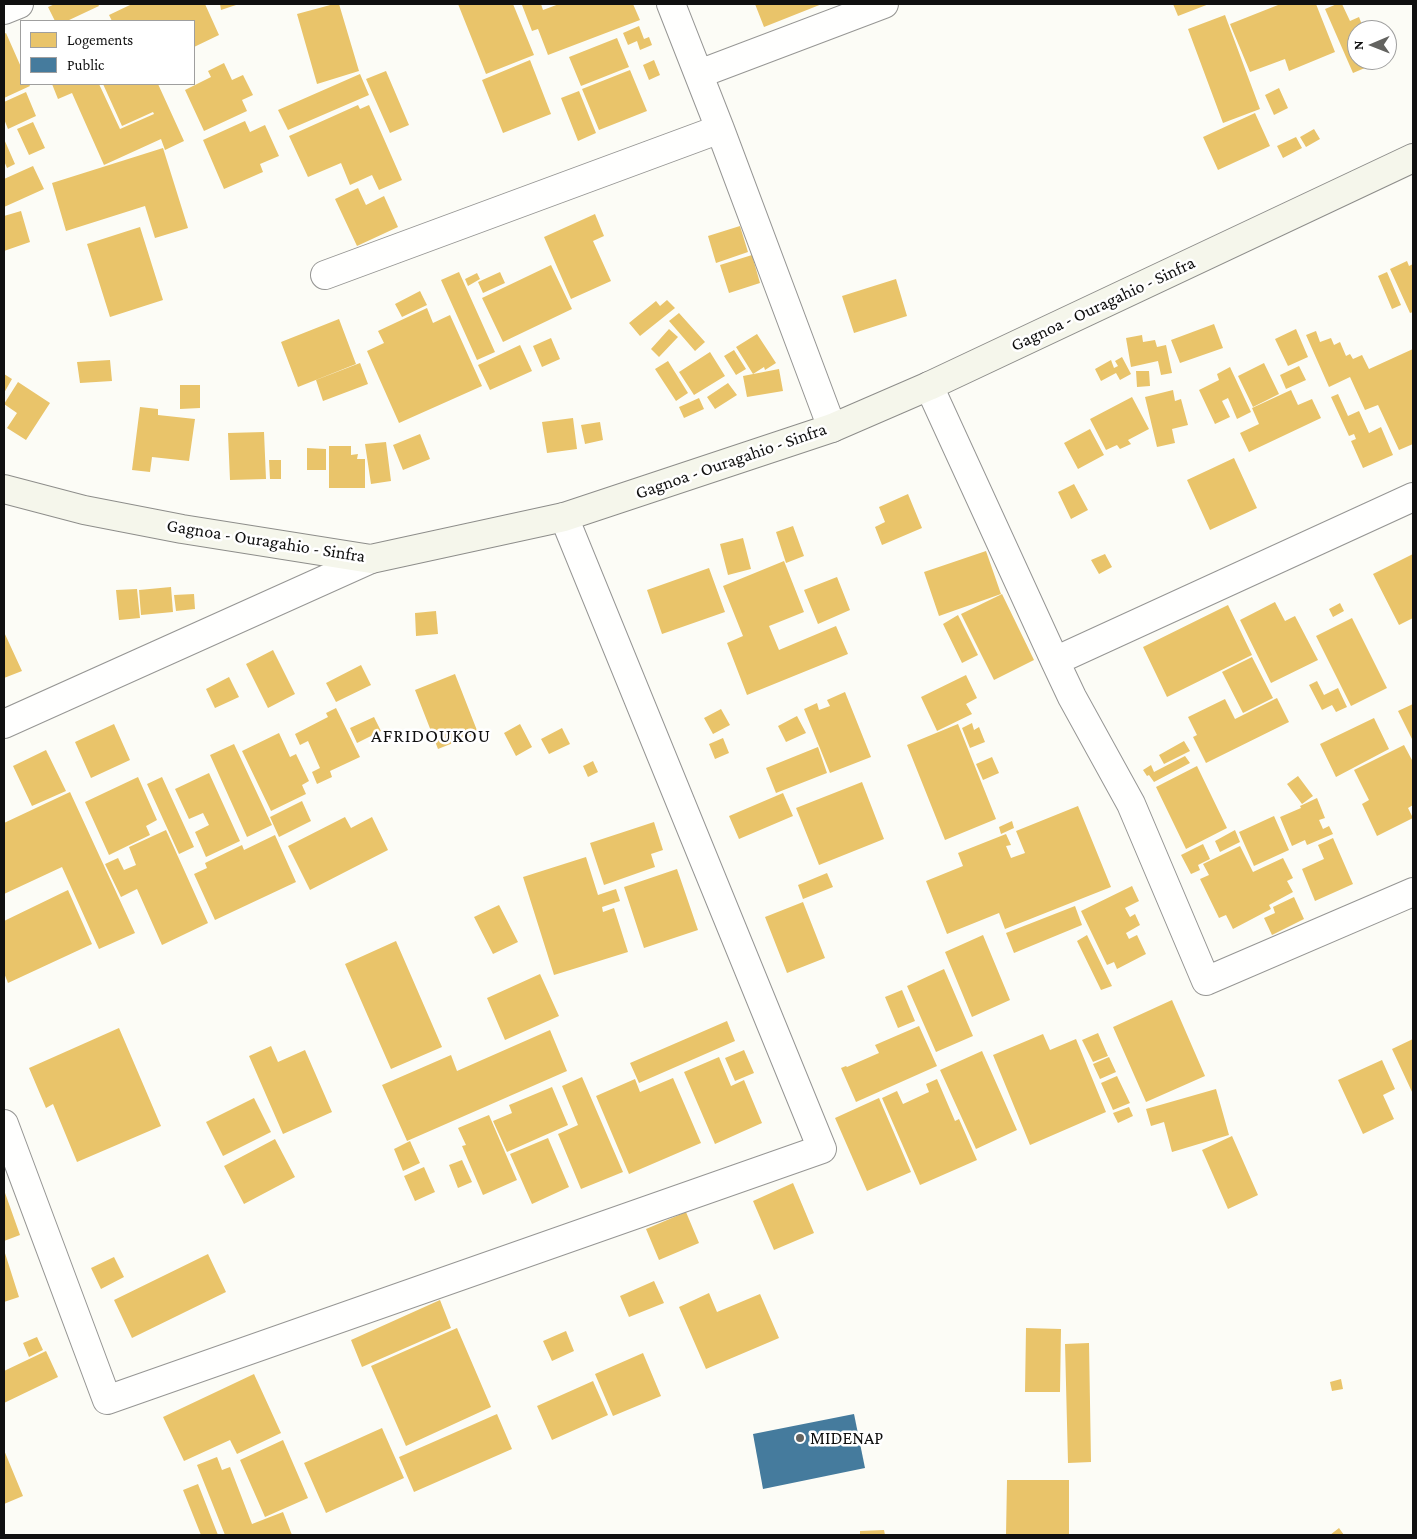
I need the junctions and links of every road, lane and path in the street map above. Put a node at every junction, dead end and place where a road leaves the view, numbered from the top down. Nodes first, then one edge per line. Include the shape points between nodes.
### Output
1 (19, 4) edge
2 (671, 4) edge
3 (884, 4) edge
4 (4, 10) edge
5 (699, 74) junction
6 (720, 129) junction
7 (1413, 158) edge
8 (325, 275) dead end
9 (928, 386) junction
10 (832, 428) junction
11 (4, 489) edge
12 (1413, 497) edge
13 (564, 517) junction
14 (372, 559) junction
15 (1055, 661) junction
16 (4, 724) edge
17 (1413, 892) edge
18 (4, 1124) edge

1 - 4 street
2 - 5 street
3 - 5 street
5 - 6 street
6 - 8 street
6 - 10 street
7 - 9 main road, Gagnoa - Ouragahio - Sinfra
9 - 10 main road, Gagnoa - Ouragahio - Sinfra
9 - 15 street
10 - 13 main road, Gagnoa - Ouragahio - Sinfra
11 - 14 main road, Gagnoa - Ouragahio - Sinfra via 84,510 182,529
12 - 15 street
13 - 14 main road, Gagnoa - Ouragahio - Sinfra
13 - 18 street via 822,1149 107,1400
14 - 16 street
15 - 17 street via 1131,804 1206,981

